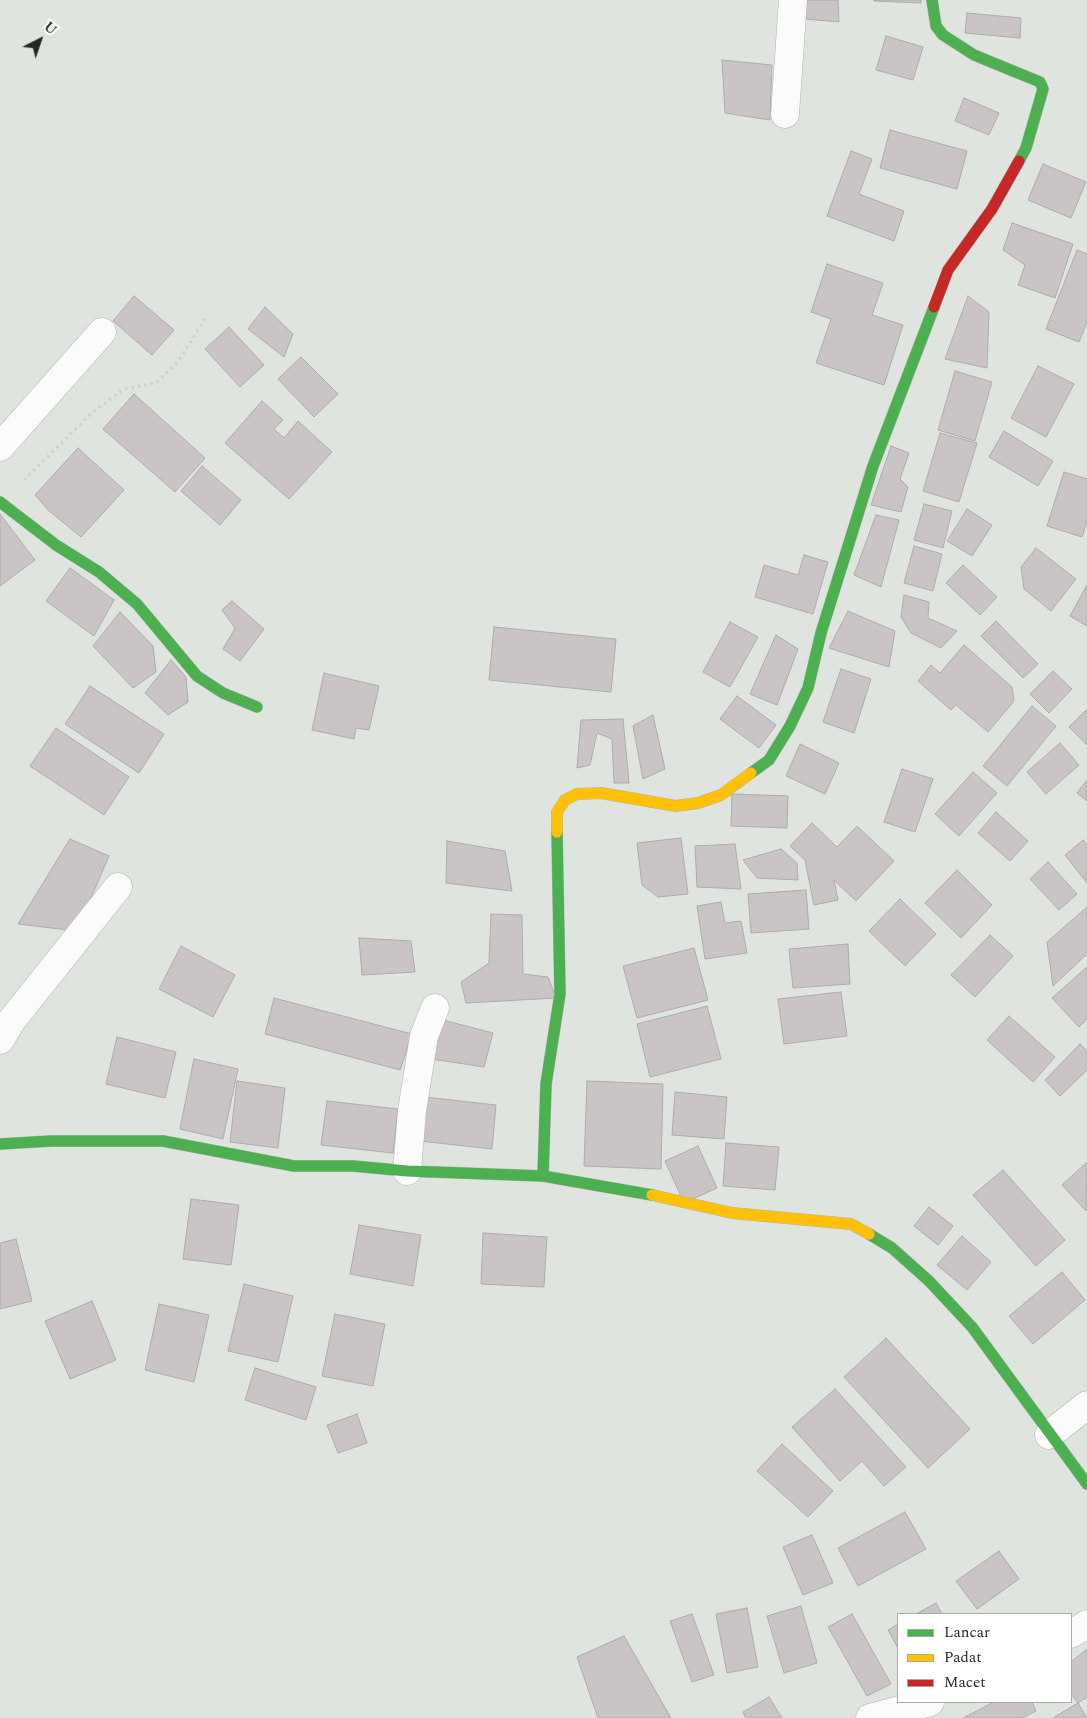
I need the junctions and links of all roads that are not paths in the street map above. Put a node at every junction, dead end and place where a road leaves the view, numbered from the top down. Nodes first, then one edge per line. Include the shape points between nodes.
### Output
1 (793, 0) edge
2 (932, 0) edge
3 (785, 114) dead end
4 (102, 332) dead end
5 (0, 447) edge
6 (0, 503) edge
7 (257, 707) dead end
8 (118, 887) dead end
9 (435, 1008) dead end
10 (0, 1040) edge
11 (0, 1144) edge
12 (407, 1172) junction
13 (543, 1176) junction
14 (1087, 1405) edge
15 (1049, 1435) junction
16 (1087, 1484) edge
17 (1087, 1624) edge
18 (1072, 1633) edge
19 (926, 1703) edge
20 (870, 1718) edge

1 - 3 street
2 - 13 street via 936,26 943,35 974,55 1040,82 1043,89 1026,148 992,209 948,270 873,466 824,624 808,688 769,760 722,795 698,803 676,806 601,793 577,794 565,800 557,812 560,994 546,1084
4 - 5 street
6 - 7 street via 99,572 137,604 197,676 223,693
8 - 10 street via 12,1020
9 - 12 street via 424,1036 412,1111
11 - 12 street via 163,1141 294,1166 353,1166
12 - 13 street
13 - 15 street via 623,1188 732,1213 851,1224 892,1248 929,1281 972,1327
14 - 15 street
15 - 16 street
17 - 18 street
19 - 20 street

